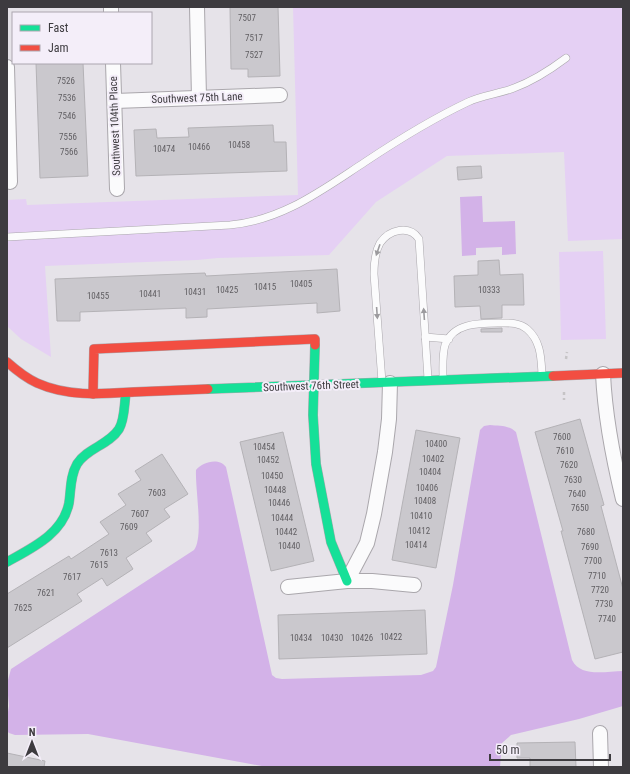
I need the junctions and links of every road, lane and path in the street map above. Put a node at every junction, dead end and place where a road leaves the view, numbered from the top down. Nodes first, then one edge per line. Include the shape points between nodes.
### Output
1 (197, 7) edge
2 (566, 58) dead end
3 (113, 64) edge
4 (7, 67) edge
5 (280, 95) dead end
6 (199, 98) junction
7 (115, 101) junction
8 (8, 105) edge
9 (10, 182) dead end
10 (117, 189) dead end
11 (7, 237) edge
12 (425, 337) junction
13 (449, 339) junction
14 (7, 362) edge
15 (623, 373) edge
16 (602, 374) junction
17 (543, 376) junction
18 (444, 380) junction
19 (428, 381) junction
20 (386, 383) junction
21 (314, 386) junction
22 (126, 393) junction
23 (93, 394) junction
24 (623, 500) edge
25 (7, 562) edge
26 (347, 581) junction
27 (414, 585) dead end
28 (288, 587) dead end
29 (600, 733) dead end
30 (601, 767) edge

1 - 6 street
2 - 11 lane via 543,75 513,88 469,101 412,131 317,193 271,216 230,225
3 - 7 street, Southwest 104th Place
4 - 8 street
5 - 6 street, Southwest 75th Lane
6 - 7 street, Southwest 75th Lane
7 - 10 street, Southwest 104th Place
8 - 9 street
12 - 13 lane
12 - 19 lane
12 -> 20 lane via 419,239 413,232 402,230 389,234 384,239 375,259 374,274
13 - 17 lane via 456,331 471,324 520,324 528,330 539,346
13 - 18 lane via 445,344 443,357
14 - 23 street, Southwest 76th Street via 24,377 44,387
15 - 16 street, Southwest 76th Street
16 - 17 street, Southwest 76th Street
16 - 24 street via 607,424
17 - 18 street, Southwest 76th Street
18 - 19 street, Southwest 76th Street
19 - 20 street, Southwest 76th Street
20 - 21 street, Southwest 76th Street
20 - 26 street via 389,419 374,514 367,543
21 - 22 street, Southwest 76th Street
21 - 23 street via 315,340 94,349
21 - 26 street via 316,464 331,542
22 - 23 street, Southwest 76th Street
22 - 25 street via 119,429 111,438 88,453 74,470 67,514 63,523 46,538
26 - 27 street
26 - 28 street
29 - 30 street

